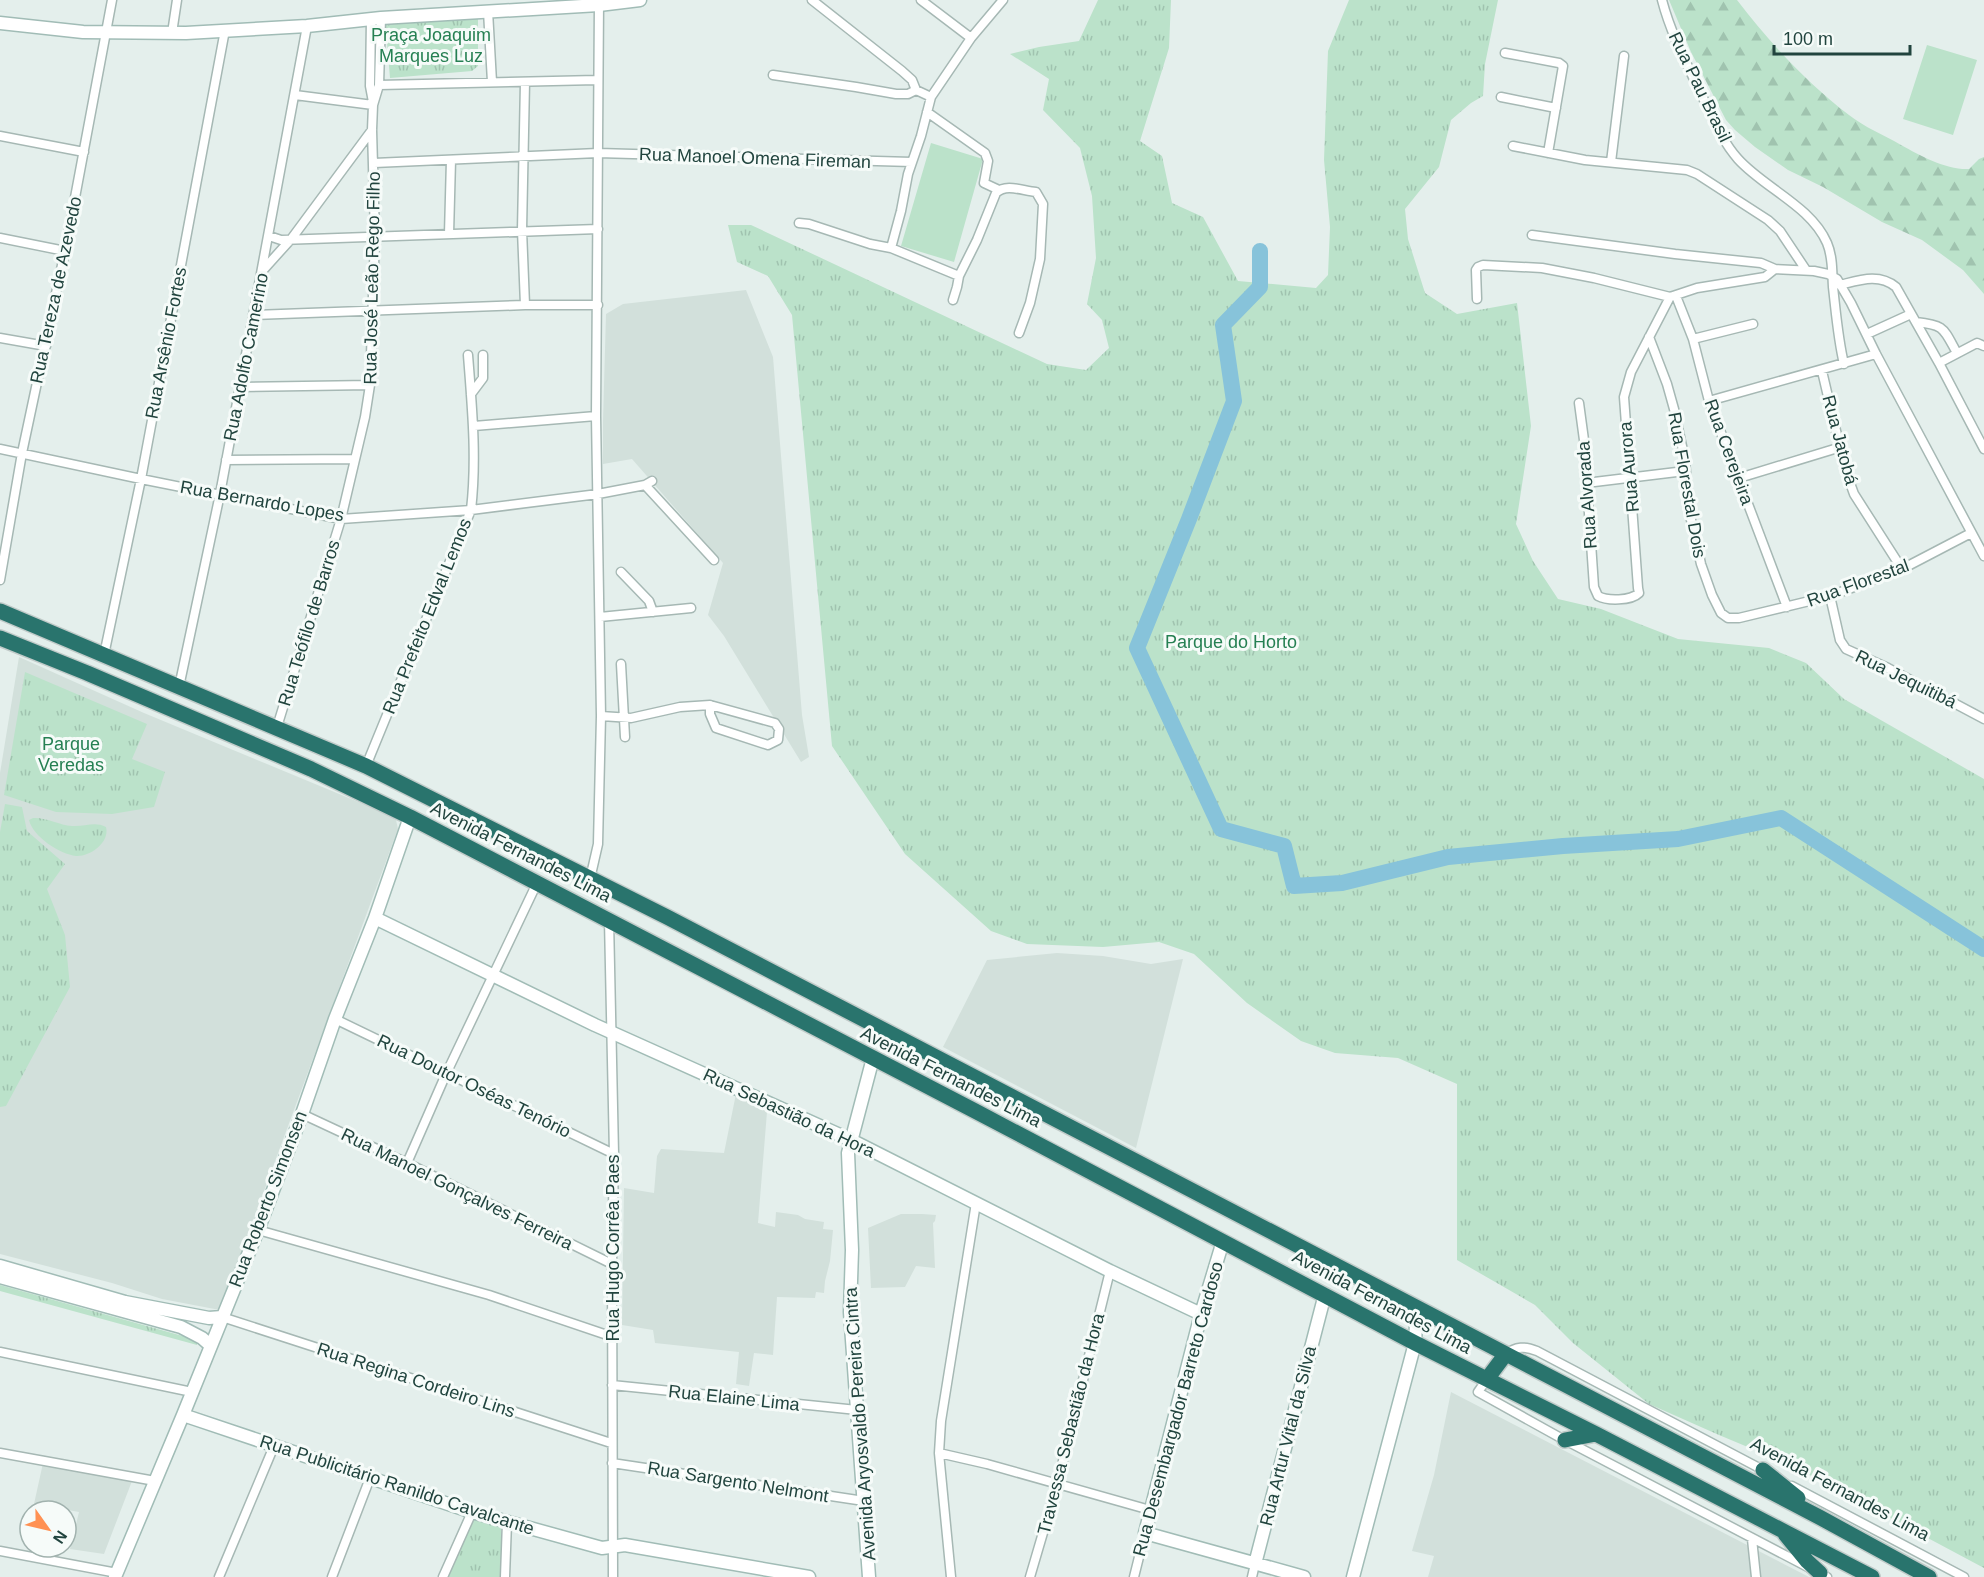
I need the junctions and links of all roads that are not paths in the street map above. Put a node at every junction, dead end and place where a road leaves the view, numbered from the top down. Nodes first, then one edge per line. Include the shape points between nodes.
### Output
1 (112, 0) edge
2 (177, 0) edge
3 (640, 0) edge
4 (812, 0) edge
5 (921, 0) edge
6 (1003, 0) edge
7 (1662, 0) edge
8 (599, 2) edge
9 (488, 11) junction
10 (376, 19) junction
11 (0, 23) edge
12 (308, 26) junction
13 (225, 30) junction
14 (106, 33) junction
15 (172, 33) junction
16 (971, 38) junction
17 (1505, 53) dead end
18 (1624, 56) dead end
19 (773, 75) dead end
20 (597, 80) junction
21 (492, 82) junction
22 (525, 82) junction
23 (379, 85) junction
24 (916, 90) junction
25 (295, 95) junction
26 (931, 97) junction
27 (1501, 97) dead end
28 (373, 105) junction
29 (1556, 108) junction
30 (927, 112) junction
31 (372, 130) junction
32 (0, 136) edge
33 (1513, 146) dead end
34 (84, 153) junction
35 (598, 153) junction
36 (1548, 153) junction
37 (524, 155) junction
38 (451, 160) junction
39 (912, 162) junction
40 (1611, 162) junction
41 (374, 163) junction
42 (999, 190) junction
43 (799, 223) dead end
44 (598, 229) junction
45 (522, 230) junction
46 (448, 234) junction
47 (1532, 235) dead end
48 (269, 236) junction
49 (375, 236) junction
50 (0, 238) edge
51 (292, 238) junction
52 (891, 248) junction
53 (65, 251) junction
54 (1774, 269) junction
55 (262, 270) junction
56 (1806, 270) junction
57 (958, 276) junction
58 (1832, 277) junction
59 (1840, 285) junction
60 (1673, 296) junction
61 (1477, 299) dead end
62 (952, 300) dead end
63 (525, 305) junction
64 (598, 305) junction
65 (374, 310) junction
66 (253, 315) junction
67 (1913, 318) junction
68 (1753, 324) dead end
69 (1019, 333) dead end
70 (1867, 334) junction
71 (1648, 337) junction
72 (0, 338) edge
73 (1693, 339) junction
74 (46, 346) junction
75 (1984, 346) edge
76 (1957, 353) junction
77 (1876, 354) junction
78 (468, 355) dead end
79 (483, 355) dead end
80 (1939, 363) junction
81 (1844, 364) junction
82 (1822, 370) junction
83 (370, 386) junction
84 (240, 387) junction
85 (471, 394) junction
86 (1709, 401) junction
87 (1579, 403) dead end
88 (596, 416) junction
89 (474, 426) junction
90 (1983, 444) edge
91 (1841, 447) junction
92 (0, 449) edge
93 (22, 453) junction
94 (355, 459) junction
95 (226, 460) junction
96 (1685, 471) junction
97 (1630, 478) junction
98 (1739, 478) junction
99 (141, 479) junction
100 (1586, 483) junction
101 (220, 494) junction
102 (598, 494) junction
103 (471, 510) junction
104 (341, 519) junction
105 (1971, 533) junction
106 (1984, 556) edge
107 (714, 560) dead end
108 (1902, 569) junction
109 (621, 572) dead end
110 (0, 580) edge
111 (1594, 587) joint
112 (1830, 596) junction
113 (1787, 607) junction
114 (691, 608) dead end
115 (0, 610) edge
116 (653, 612) junction
117 (600, 617) junction
118 (1739, 618) joint
119 (0, 639) edge
120 (104, 655) junction
121 (621, 664) dead end
122 (179, 687) junction
123 (710, 705) junction
124 (602, 716) junction
125 (623, 717) junction
126 (1984, 718) edge
127 (277, 727) junction
128 (625, 737) dead end
129 (366, 766) junction
130 (410, 817) junction
131 (590, 879) junction
132 (537, 884) junction
133 (375, 918) junction
134 (609, 920) junction
135 (494, 976) junction
136 (335, 1019) junction
137 (611, 1033) junction
138 (873, 1058) junction
139 (446, 1074) junction
140 (302, 1114) junction
141 (851, 1140) junction
142 (614, 1154) junction
143 (407, 1164) junction
144 (976, 1203) junction
145 (258, 1230) junction
146 (1223, 1241) junction
147 (612, 1264) junction
148 (0, 1266) edge
149 (1110, 1271) junction
150 (0, 1277) edge
151 (1325, 1294) junction
152 (1409, 1304) junction
153 (1201, 1314) junction
154 (222, 1317) junction
155 (613, 1337) junction
156 (1415, 1343) junction
157 (210, 1345) junction
158 (0, 1352) edge
159 (1505, 1355) junction
160 (612, 1385) junction
161 (1482, 1386) junction
162 (192, 1392) junction
163 (857, 1410) junction
164 (183, 1415) junction
165 (1596, 1434) junction
166 (1565, 1440) junction
167 (611, 1443) junction
168 (274, 1446) junction
169 (0, 1453) edge
170 (939, 1453) junction
171 (612, 1463) junction
172 (1763, 1470) junction
173 (370, 1478) junction
174 (155, 1482) junction
175 (1058, 1485) junction
176 (864, 1501) junction
177 (1150, 1510) junction
178 (472, 1512) junction
179 (1821, 1518) junction
180 (507, 1522) junction
181 (1782, 1529) junction
182 (1145, 1533) junction
183 (1752, 1539) junction
184 (613, 1547) junction
185 (0, 1551) edge
186 (1255, 1564) junction
187 (116, 1575) edge
188 (1824, 1575) edge
189 (219, 1577) edge
190 (332, 1577) edge
191 (443, 1577) edge
192 (505, 1577) edge
193 (613, 1577) edge
194 (809, 1577) edge
195 (869, 1577) edge
196 (951, 1577) edge
197 (1030, 1577) edge
198 (1134, 1577) edge
199 (1252, 1577) edge
200 (1304, 1577) edge
201 (1353, 1577) edge
202 (1756, 1577) edge
203 (1872, 1577) edge
204 (1929, 1577) edge
205 (1964, 1577) edge

1 - 14 street, Rua Tereza de Azevedo
2 - 15 street
3 - 8 street
4 - 24 street via 902,71
5 - 16 street
6 - 16 street
7 - 58 street, Rua Pau Brasil via 1687,65 1722,137 1740,161 1819,228 1831,255
8 - 9 street
8 - 20 street
9 - 10 street
9 - 21 street
10 - 12 street
10 - 23 street, Rua José Leão Rego Filho
10 - 28 street, Rua José Leão Rego Filho via 370,86
11 - 14 street
12 - 13 street
12 - 25 street, Rua Adolfo Camerino
13 - 15 street
13 - 99 street, Rua Arsênio Fortes
14 - 15 street
14 - 34 street, Rua Tereza de Azevedo
16 - 26 street
17 - 29 street via 1561,63 1564,67
18 - 40 street
19 - 24 street via 896,94
20 - 22 street
20 - 35 street
21 - 22 street
21 - 23 street
22 - 37 street
23 - 28 street, Rua José Leão Rego Filho
24 - 26 street
25 - 28 street
25 - 48 street, Rua Adolfo Camerino
26 - 30 street
27 - 29 street
28 - 31 street, Rua José Leão Rego Filho
29 - 36 street
30 - 39 street
30 - 42 street via 985,153 988,158 984,183
31 - 41 street, Rua José Leão Rego Filho
31 - 51 street
32 - 34 street
33 - 36 street
34 - 53 street, Rua Tereza de Azevedo
35 - 37 street, Rua Manoel Omena Fireman
35 - 39 street, Rua Manoel Omena Fireman
35 - 44 street
36 - 40 street
37 - 38 street, Rua Manoel Omena Fireman
37 - 45 street
38 - 41 street, Rua Manoel Omena Fireman
38 - 46 street
39 - 52 street
40 - 56 street via 1697,174 1768,220
41 - 49 street, Rua José Leão Rego Filho
42 - 57 street
42 - 69 street via 1036,192 1043,204 1040,259
43 - 52 street
44 - 45 street
44 - 64 street
45 - 46 street
45 - 63 street
46 - 49 street
47 - 54 street via 1761,263
48 - 51 street via 276,240
48 - 55 street, Rua Adolfo Camerino
49 - 51 street
49 - 65 street, Rua José Leão Rego Filho
50 - 53 street
51 - 55 street
52 - 57 street
53 - 74 street, Rua Tereza de Azevedo
54 - 56 street
54 - 60 street via 1765,276
55 - 66 street, Rua Adolfo Camerino
56 - 58 street
57 - 62 street
58 - 59 street
58 - 81 street, Rua Pau Brasil
59 - 67 street via 1870,278 1888,281
59 - 70 street
60 - 61 street via 1542,268 1483,265 1476,270
60 - 71 street, Rua Aurora
60 - 73 street, Rua Cerejeira
63 - 64 street
63 - 65 street
64 - 88 street
65 - 66 street
65 - 83 street, Rua José Leão Rego Filho
66 - 84 street, Rua Adolfo Camerino
67 - 70 street
67 - 76 street via 1943,328
67 - 80 street
68 - 73 street
70 - 77 street
71 - 96 street, Rua Florestal Dois via 1667,384
71 - 97 street, Rua Aurora via 1624,396
72 - 74 street
73 - 86 street, Rua Cerejeira
74 - 93 street, Rua Tereza de Azevedo
75 - 76 street via 1977,343
76 - 80 street
77 - 81 street
77 - 105 street
78 - 85 street, Rua Prefeito Edval Lemos
79 - 85 street via 483,378
80 - 90 street
81 - 82 street
82 - 86 street
82 - 91 street, Rua Jatobá
83 - 84 street
83 - 94 street, Rua José Leão Rego Filho
84 - 95 street, Rua Adolfo Camerino
85 - 89 street, Rua Prefeito Edval Lemos
86 - 98 street, Rua Cerejeira
87 - 100 street, Rua Alvorada
88 - 89 street
88 - 102 street
89 - 103 street, Rua Prefeito Edval Lemos
91 - 98 street
91 - 108 street, Rua Jatobá via 1854,494
92 - 93 street, Rua Bernardo Lopes
93 - 99 street, Rua Bernardo Lopes
93 - 110 street, Rua Tereza de Azevedo
94 - 95 street
94 - 104 street, Rua José Leão Rego Filho
95 - 101 street, Rua Adolfo Camerino
96 - 97 street
96 - 118 street, Rua Florestal Dois via 1695,542 1712,595 1721,613
97 - 100 street
97 - 111 street, Rua Aurora via 1639,593 1634,598 1603,599
98 - 113 street, Rua Cerejeira
99 - 101 street, Rua Bernardo Lopes
99 - 120 street, Rua Arsênio Fortes
100 - 111 street, Rua Alvorada
101 - 104 street, Rua Bernardo Lopes
101 - 122 street, Rua Adolfo Camerino
102 - 103 street, Rua Bernardo Lopes
102 - 107 street, Rua Bernardo Lopes via 649,483
102 - 117 street
103 - 104 street, Rua Bernardo Lopes
103 - 129 street, Rua Prefeito Edval Lemos
104 - 127 street, Rua Teófilo de Barros
105 - 106 street
105 - 108 street, Rua Florestal
108 - 112 street, Rua Florestal
109 - 116 street via 649,600
112 - 113 street, Rua Florestal
112 - 126 street, Rua Jequitibá via 1840,640 1846,649
113 - 118 street, Rua Florestal
114 - 116 street
115 - 120 highway, Avenida Fernandes Lima
116 - 117 street
117 - 124 street
119 - 130 highway, Avenida Fernandes Lima via 301,765
120 - 122 highway, Avenida Fernandes Lima
121 - 125 street
122 - 127 highway, Avenida Fernandes Lima
123 - 123 street via 716,728 768,746 780,737 774,723
123 - 125 street
124 - 125 street
124 - 131 street via 598,844
125 - 128 street
127 - 129 highway, Avenida Fernandes Lima
129 - 131 highway, Avenida Fernandes Lima
130 - 132 highway, Avenida Fernandes Lima
130 - 133 street, Rua Roberto Simonsen
131 - 152 highway, Avenida Fernandes Lima
132 - 134 highway, Avenida Fernandes Lima
132 - 135 street
133 - 135 street, Rua Sebastião da Hora
133 - 136 street, Rua Roberto Simonsen
134 - 137 street, Rua Hugo Corrêa Paes
134 - 138 highway, Avenida Fernandes Lima
135 - 137 street, Rua Sebastião da Hora
135 - 139 street
136 - 139 street, Rua Doutor Oséas Tenório
136 - 140 street, Rua Roberto Simonsen
137 - 141 street, Rua Sebastião da Hora
137 - 142 street, Rua Hugo Corrêa Paes
138 - 141 street, Avenida Aryosvaldo Pereira Cintra
138 - 146 highway, Avenida Fernandes Lima
139 - 142 street, Rua Doutor Oséas Tenório
139 - 143 street
140 - 143 street, Rua Manoel Gonçalves Ferreira
140 - 145 street, Rua Roberto Simonsen
141 - 144 street, Rua Sebastião da Hora
141 - 163 street, Avenida Aryosvaldo Pereira Cintra via 850,1312
142 - 147 street, Rua Hugo Corrêa Paes
143 - 147 street, Rua Manoel Gonçalves Ferreira
144 - 149 street, Rua Sebastião da Hora
144 - 170 street
145 - 154 street, Rua Roberto Simonsen
145 - 155 street via 489,1295
146 - 151 highway, Avenida Fernandes Lima
146 - 153 street, Rua Desembargador Barreto Cardoso
147 - 155 street, Rua Hugo Corrêa Paes
148 - 154 street via 125,1302
149 - 153 street, Rua Sebastião da Hora
149 - 175 street, Travessa Sebastião da Hora
150 - 157 street via 181,1327
151 - 156 highway, Avenida Fernandes Lima
151 - 186 street, Rua Artur Vital da Silva
152 - 156 street via 1416,1324
152 - 159 highway, Avenida Fernandes Lima
153 - 177 street, Rua Desembargador Barreto Cardoso
154 - 157 street, Rua Roberto Simonsen
154 - 167 street, Rua Regina Cordeiro Lins
155 - 160 street, Rua Hugo Corrêa Paes
156 - 161 highway, Avenida Fernandes Lima
156 - 201 street
157 - 162 street, Rua Roberto Simonsen
158 - 162 street
159 - 161 highway
159 - 172 street, Avenida Fernandes Lima via 1517,1348 1531,1349
159 - 179 highway, Avenida Fernandes Lima
160 - 163 street, Rua Elaine Lima
160 - 167 street, Rua Hugo Corrêa Paes
161 - 165 highway, Avenida Fernandes Lima
161 - 166 street, Avenida Fernandes Lima
162 - 164 street, Rua Roberto Simonsen
163 - 176 street, Avenida Aryosvaldo Pereira Cintra
164 - 168 street, Rua Publicitário Ranildo Cavalcante
164 - 174 street, Rua Roberto Simonsen
165 - 166 highway
165 - 181 highway, Avenida Fernandes Lima
166 - 183 street, Avenida Fernandes Lima
167 - 171 street, Rua Hugo Corrêa Paes
168 - 173 street, Rua Publicitário Ranildo Cavalcante
168 - 189 street
169 - 174 street
170 - 175 street
170 - 196 street
171 - 176 street, Rua Sargento Nelmont
171 - 184 street, Rua Hugo Corrêa Paes
172 - 179 highway
172 - 205 street, Avenida Fernandes Lima
173 - 178 street, Rua Publicitário Ranildo Cavalcante
173 - 190 street
174 - 187 street, Rua Roberto Simonsen
175 - 177 street
175 - 197 street, Travessa Sebastião da Hora
176 - 195 street, Avenida Aryosvaldo Pereira Cintra
177 - 182 street, Rua Desembargador Barreto Cardoso
178 - 180 street, Rua Publicitário Ranildo Cavalcante
178 - 191 street
179 - 204 highway, Avenida Fernandes Lima
180 - 184 street, Rua Publicitário Ranildo Cavalcante via 602,1548
180 - 192 street
181 - 188 highway via 1807,1561
181 - 203 highway, Avenida Fernandes Lima
182 - 186 street
182 - 198 street, Rua Desembargador Barreto Cardoso
183 - 188 street, Avenida Fernandes Lima
183 - 202 street
184 - 193 street, Rua Hugo Corrêa Paes
184 - 194 street, Rua Publicitário Ranildo Cavalcante via 625,1545
185 - 187 street
186 - 199 street, Rua Artur Vital da Silva
186 - 200 street

